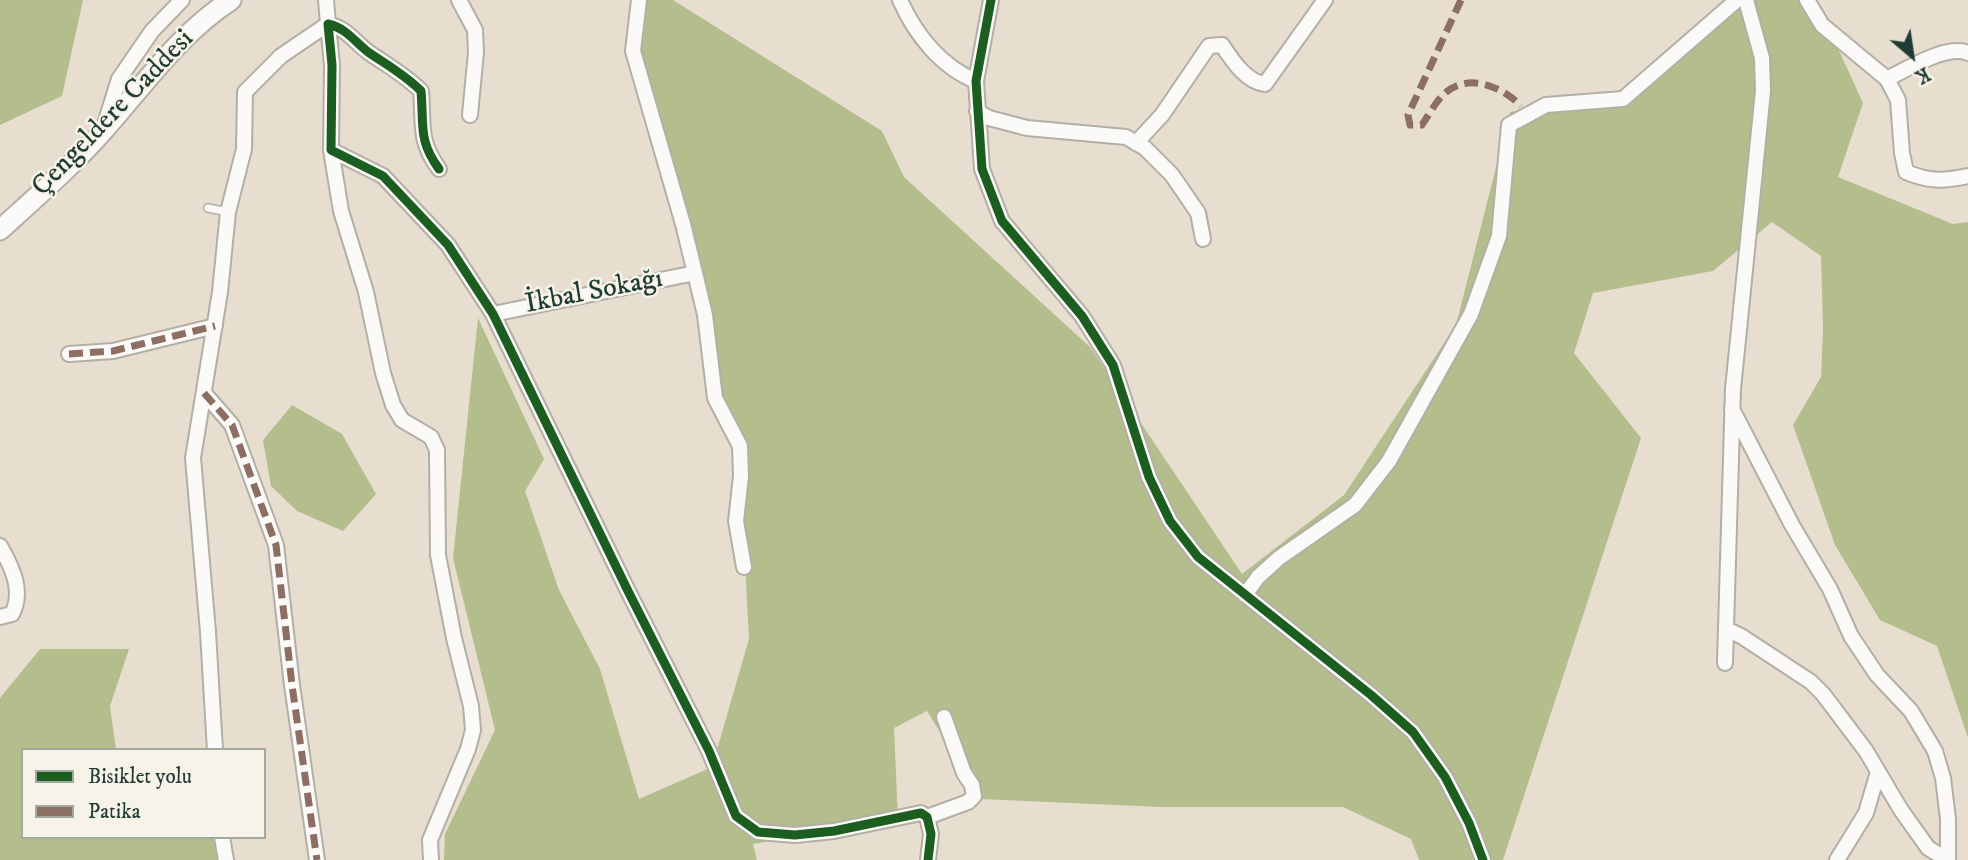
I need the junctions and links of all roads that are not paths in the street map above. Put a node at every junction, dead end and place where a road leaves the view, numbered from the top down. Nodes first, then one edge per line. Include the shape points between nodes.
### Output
1 (182, 0) edge
2 (231, 0) edge
3 (327, 0) edge
4 (459, 0) edge
5 (639, 0) edge
6 (900, 0) edge
7 (990, 0) edge
8 (1325, 0) edge
9 (1737, 0) edge
10 (1746, 0) edge
11 (1807, 0) edge
12 (328, 24) junction
13 (1968, 53) edge
14 (1887, 79) junction
15 (976, 80) junction
16 (976, 111) junction
17 (470, 115) dead end
18 (103, 131) junction
19 (1136, 143) junction
20 (331, 150) junction
21 (439, 169) dead end
22 (1968, 176) edge
23 (208, 208) dead end
24 (228, 212) junction
25 (0, 230) edge
26 (1203, 239) dead end
27 (695, 273) junction
28 (493, 314) junction
29 (215, 326) junction
30 (69, 354) dead end
31 (204, 393) junction
32 (1732, 409) junction
33 (0, 546) edge
34 (744, 567) dead end
35 (1245, 595) junction
36 (0, 617) edge
37 (1726, 629) junction
38 (1725, 663) dead end
39 (944, 717) dead end
40 (215, 748) edge
41 (1878, 772) junction
42 (927, 817) junction
43 (222, 839) edge
44 (226, 860) edge
45 (317, 860) edge
46 (431, 860) edge
47 (928, 860) edge
48 (1483, 860) edge
49 (1837, 860) edge
50 (1948, 860) edge

1 - 18 street via 152,31 119,79
2 - 18 main road, Çengeldere Caddesi via 184,38
3 - 12 street
4 - 17 street via 475,30
5 - 27 street via 633,51
6 - 15 street via 927,44 954,69
7 - 15 street
8 - 19 street via 1265,84 1238,67 1222,45 1209,46 1162,115
9 - 35 street via 1623,99 1546,105 1509,125 1499,236 1471,314 1389,461 1354,505 1279,558
10 - 32 street via 1762,58 1763,91
11 - 14 street via 1822,25
12 - 20 street
12 - 21 street via 341,27 421,91 426,152
12 - 24 street via 281,56 245,92 244,149
13 - 14 street via 1959,49 1939,55
14 - 22 street via 1898,100 1906,172 1925,180
15 - 16 street
16 - 19 street via 1027,128 1126,137
16 - 35 street via 982,169 1002,221 1082,316 1113,365 1149,477 1170,521 1198,557
18 - 25 main road, Çengeldere Caddesi
19 - 26 street via 1172,175 1191,200
20 - 28 street via 383,176 447,245
20 - 46 street via 341,211 393,405 402,420 431,438 437,450 438,555 473,730 430,840
23 - 24 lane
24 - 29 street
27 - 28 street, İkbal Sokağı
27 - 34 street via 715,398 740,446 736,521
28 - 42 street via 709,751 736,816 758,832 795,835 920,813
29 - 30 street via 113,351
29 - 31 street
31 - 40 street via 193,458
31 - 45 street via 232,425 276,545
32 - 37 street
32 - 50 street via 1851,636 1877,675 1911,711 1935,751 1948,819
33 - 36 street via 10,564 18,602 12,614
35 - 48 street via 1412,732 1445,777
37 - 38 street
37 - 41 street via 1811,682
39 - 42 street via 974,796
41 - 49 street via 1866,813
41 - 50 street via 1928,848
42 - 47 street via 932,834
43 - 44 street

